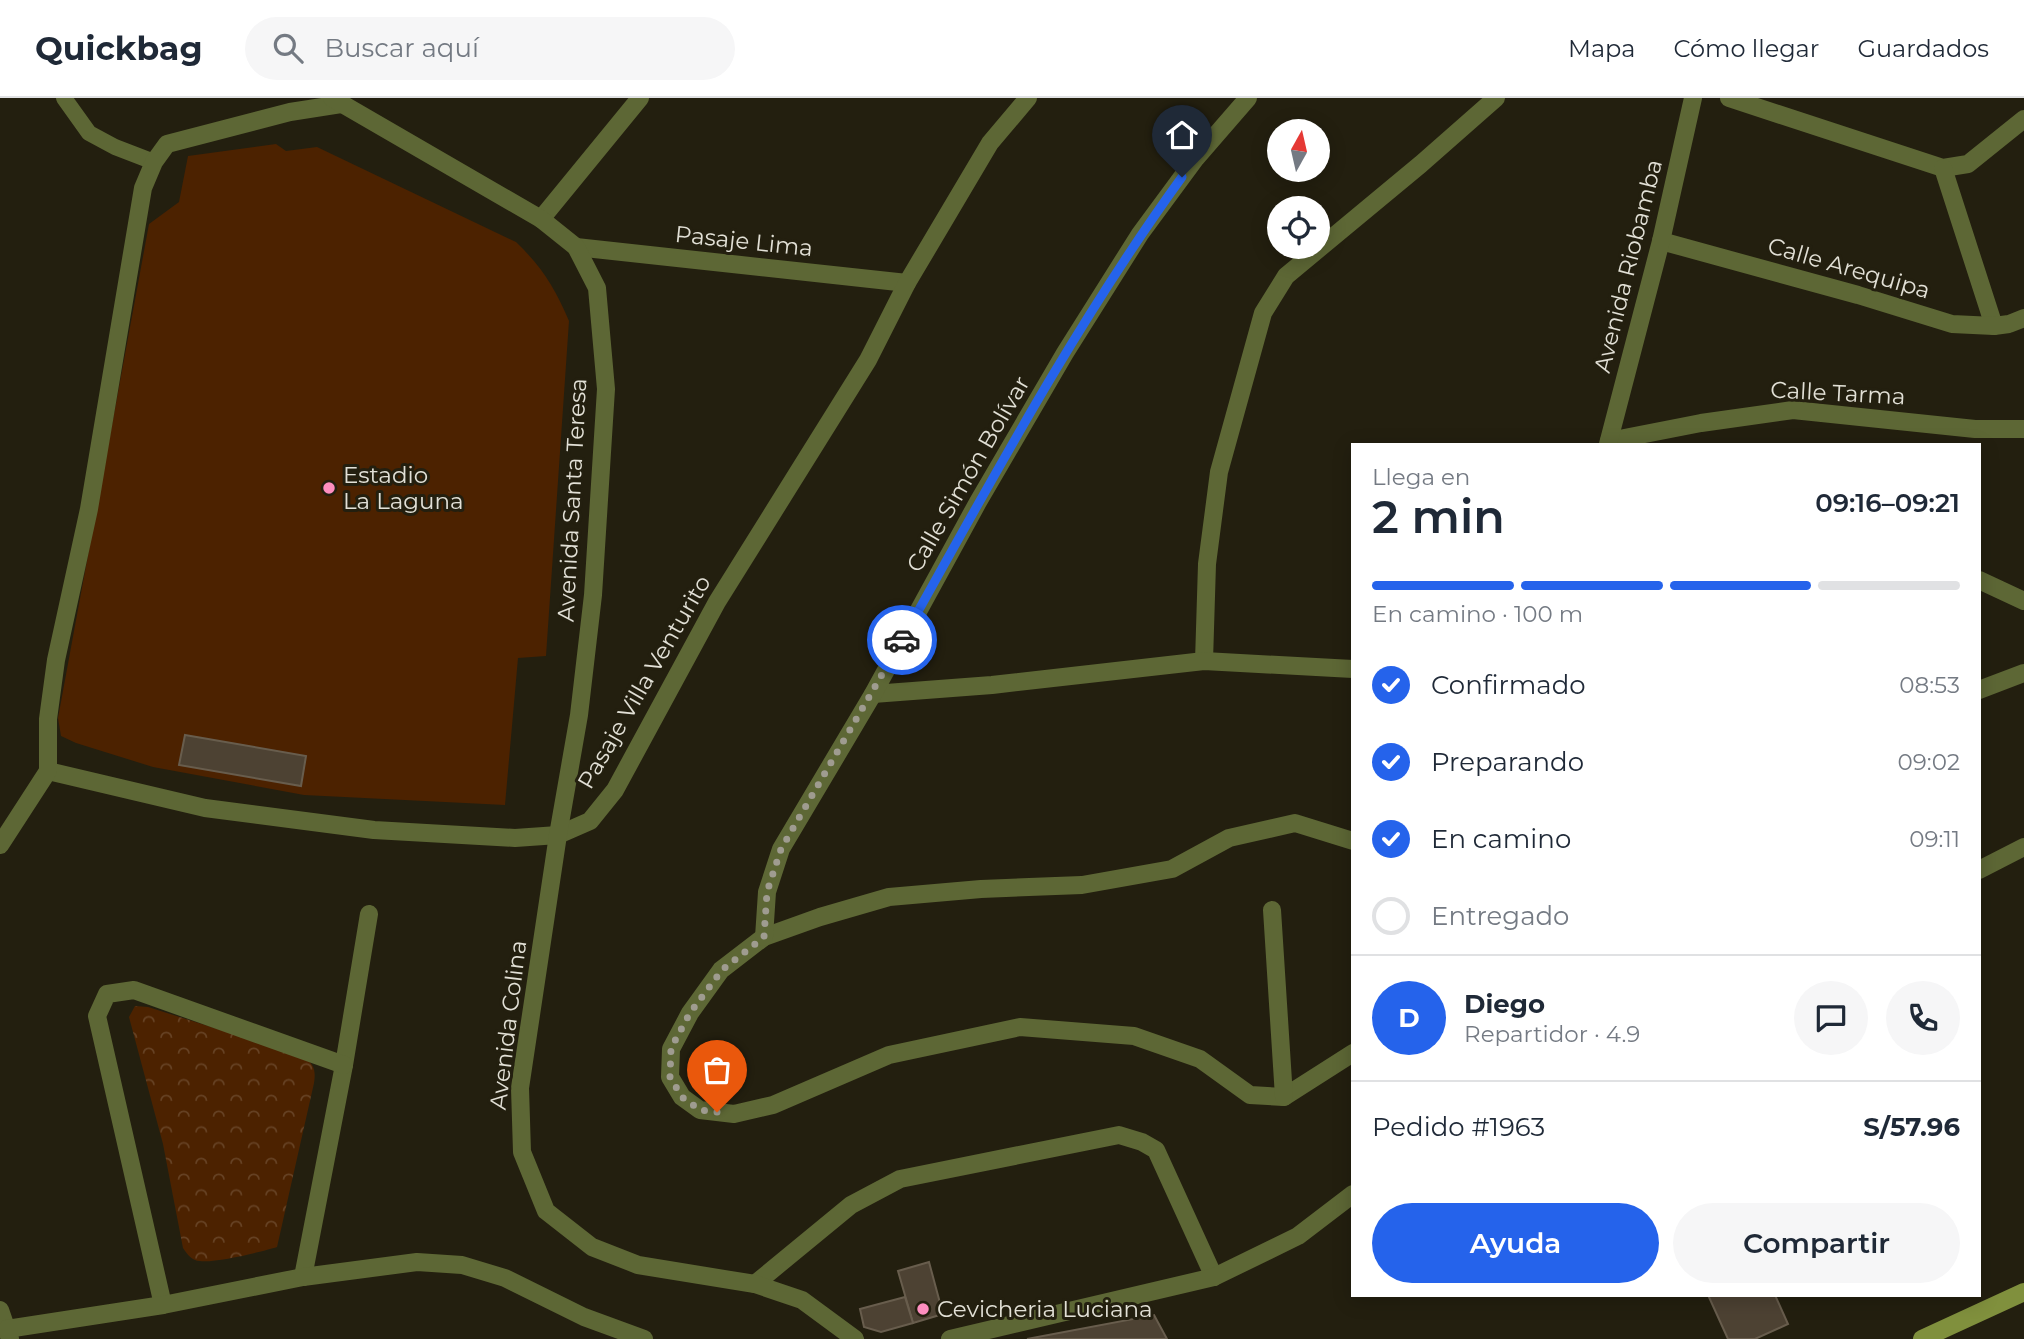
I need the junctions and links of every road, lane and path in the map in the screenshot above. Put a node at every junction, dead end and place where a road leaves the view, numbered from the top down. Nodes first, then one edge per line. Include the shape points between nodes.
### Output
1 (64, 98) edge
2 (640, 98) edge
3 (1027, 98) edge
4 (1248, 98) edge
5 (1496, 98) edge
6 (1693, 98) edge
7 (1729, 98) edge
8 (336, 101) edge
9 (2024, 119) edge
10 (154, 162) junction
11 (1943, 168) junction
12 (541, 219) junction
13 (1661, 241) junction
14 (576, 247) junction
15 (907, 283) junction
16 (2024, 318) edge
17 (1994, 326) junction
18 (2024, 429) edge
19 (1608, 443) edge
20 (1981, 581) edge
21 (2024, 601) edge
22 (1205, 661) junction
23 (1351, 669) edge
24 (2024, 673) edge
25 (1981, 689) edge
26 (873, 694) junction
27 (48, 771) junction
28 (558, 835) junction
29 (1351, 840) edge
30 (0, 845) edge
31 (2024, 847) edge
32 (1981, 869) edge
33 (1272, 911) dead end
34 (369, 914) dead end
35 (764, 937) junction
36 (1351, 1054) edge
37 (344, 1065) junction
38 (1284, 1097) junction
39 (1351, 1196) edge
40 (303, 1277) junction
41 (1214, 1277) junction
42 (755, 1284) junction
43 (2024, 1292) edge
44 (163, 1305) junction
45 (0, 1310) edge
46 (8, 1334) edge
47 (644, 1339) edge
48 (855, 1339) edge
49 (950, 1339) edge
50 (1922, 1339) edge

1 - 10 lane via 89,133
2 - 12 street
3 - 15 street, Pasaje Villa Venturito via 990,143
4 - 26 street, Calle Simón Bolívar via 1140,234 1092,310 978,502
5 - 22 street via 1286,276 1263,313 1219,472 1207,564
6 - 13 street, Avenida Riobamba
7 - 11 street
8 - 10 street via 167,144
8 - 12 street, Avenida Santa Teresa
9 - 11 street via 1968,164
10 - 27 street via 143,188 89,509 56,660 48,719
11 - 17 street
12 - 14 street, Avenida Santa Teresa
13 - 17 street, Calle Arequipa via 1952,324
13 - 19 street, Avenida Riobamba
14 - 15 street, Pasaje Lima
14 - 28 street, Avenida Santa Teresa via 597,288 606,389 592,608
15 - 28 street, Pasaje Villa Venturito via 868,360 717,602 615,790 590,821
16 - 17 street, Calle Arequipa
18 - 19 street, Calle Tarma via 1975,429 1793,410
20 - 21 street
22 - 23 street
22 - 26 street
24 - 25 street
26 - 35 street, Calle Simón Bolívar via 781,849 767,892
27 - 28 street, Pasaje Villa Venturito via 205,808 374,830 515,838
27 - 30 street
28 - 42 street, Avenida Colina via 520,1088 522,1152 546,1212 592,1247 638,1265
29 - 35 street via 1295,822 1229,838 1172,869 1082,885 889,897
31 - 32 street
33 - 38 street
34 - 37 street
35 - 38 street via 722,970 671,1048 670,1077 682,1097 700,1110 734,1114 773,1105 889,1055 1020,1027 1133,1035 1200,1059 1250,1095
36 - 38 street
37 - 40 street
37 - 44 street via 134,990 107,994 97,1016
39 - 41 street via 1298,1236
40 - 44 street
40 - 47 street via 417,1262 462,1265 505,1278 584,1317
41 - 42 street via 1156,1150 1119,1135 900,1179 851,1205
41 - 49 street
42 - 48 street, Avenida Colina via 802,1300
43 - 50 main road
44 - 46 street
45 - 46 street

